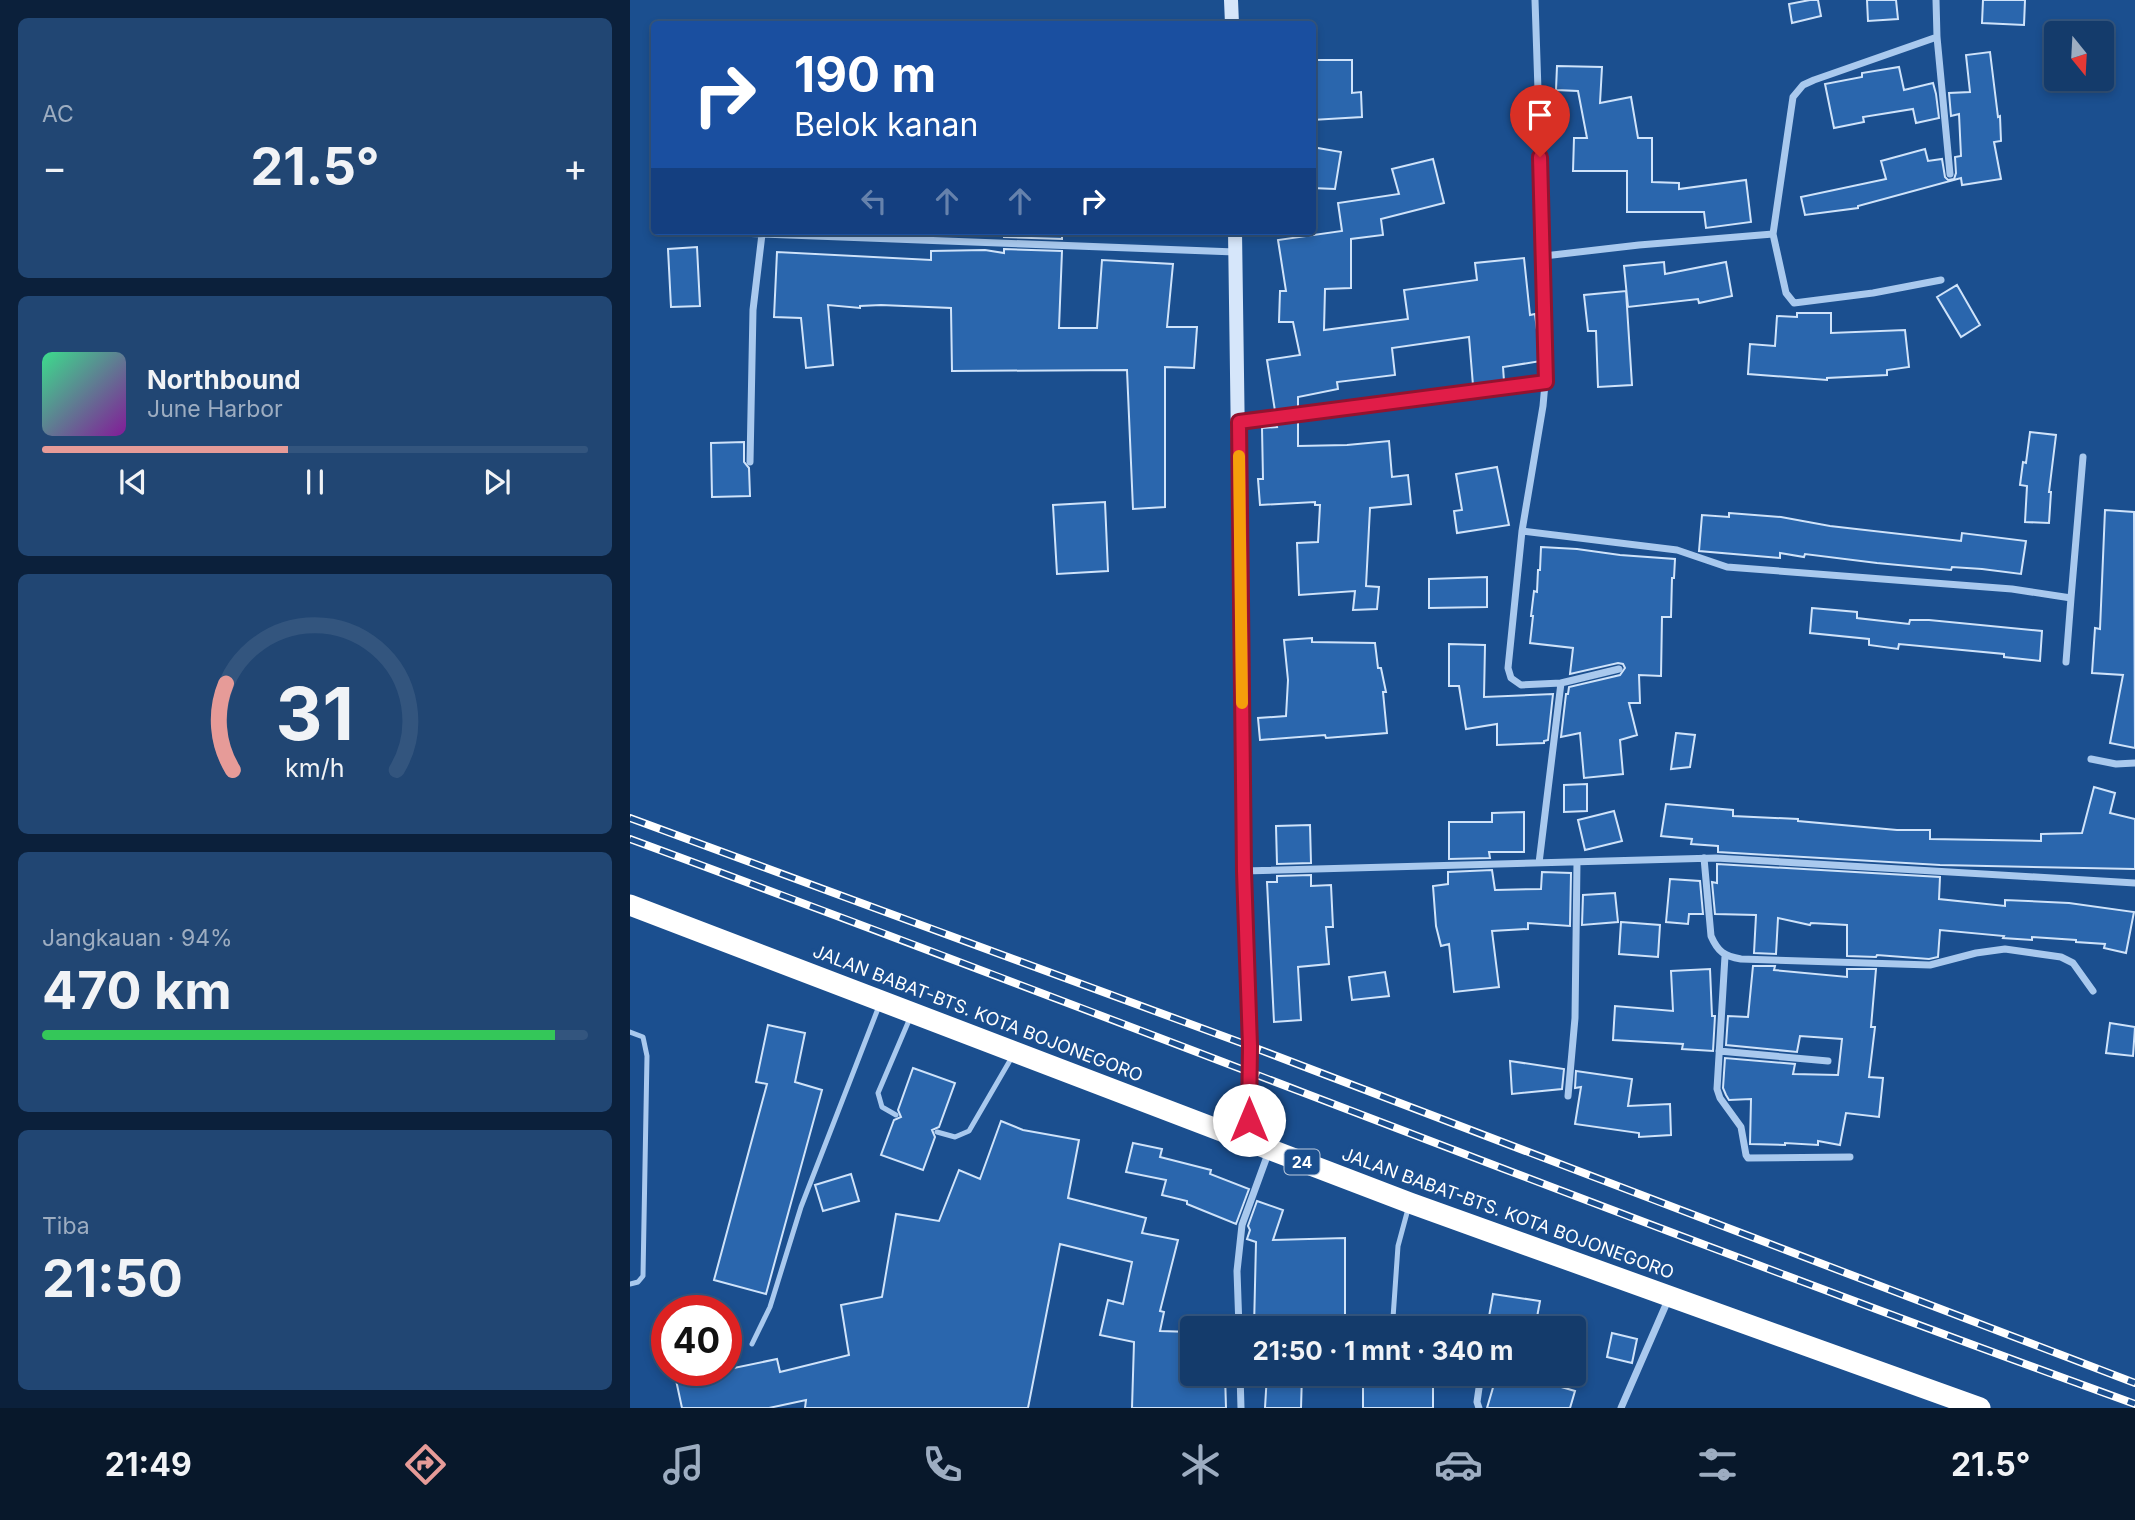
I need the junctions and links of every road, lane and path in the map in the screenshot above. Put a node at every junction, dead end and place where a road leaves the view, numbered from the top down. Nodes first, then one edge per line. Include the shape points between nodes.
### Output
1 (1231, 0) edge
2 (1535, 0) edge
3 (1936, 0) edge
4 (1232, 21) edge
5 (1937, 37) junction
6 (1950, 174) dead end
7 (1773, 234) junction
8 (762, 235) edge
9 (788, 235) edge
10 (1235, 235) edge
11 (1235, 252) junction
12 (1544, 256) junction
13 (1941, 280) dead end
14 (1546, 382) junction
15 (1239, 422) junction
16 (2083, 457) dead end
17 (750, 462) dead end
18 (1522, 531) junction
19 (2071, 598) junction
20 (2066, 662) dead end
21 (1619, 669) dead end
22 (1561, 683) junction
23 (2091, 759) dead end
24 (2135, 763) edge
25 (1704, 858) junction
26 (1577, 862) junction
27 (1539, 863) junction
28 (1244, 871) junction
29 (2135, 883) edge
30 (630, 905) edge
31 (1725, 956) junction
32 (2092, 991) dead end
33 (881, 1000) junction
34 (913, 1012) junction
35 (630, 1032) edge
36 (1720, 1051) junction
37 (1015, 1052) junction
38 (1828, 1061) dead end
39 (1568, 1096) dead end
40 (896, 1115) dead end
41 (937, 1132) dead end
42 (1249, 1143) junction
43 (1270, 1150) junction
44 (1850, 1157) dead end
45 (1410, 1203) junction
46 (630, 1284) edge
47 (1669, 1296) junction
48 (1239, 1316) edge
49 (1393, 1316) edge
50 (752, 1344) dead end
51 (1240, 1386) edge
52 (1480, 1386) edge
53 (1241, 1408) edge
54 (1479, 1408) edge
55 (1621, 1408) edge
56 (1980, 1408) edge

1 - 4 street
2 - 12 street
3 - 5 street
5 - 6 street
5 - 7 street via 1797,90 1790,110
7 - 12 street
7 - 13 street via 1786,293 1794,303
8 - 17 street via 753,310
9 - 11 street
10 - 11 street
11 - 15 street
12 - 14 street
14 - 15 street
14 - 18 street
15 - 28 street
16 - 19 street
18 - 19 street via 1677,550 1727,567 2012,589
18 - 22 street via 1510,678 1521,685
19 - 20 street
21 - 22 street
22 - 27 street
23 - 24 street
25 - 26 street
25 - 29 street
25 - 31 street via 1711,936
26 - 27 street
26 - 39 street via 1575,1018
27 - 28 street
28 - 42 street
30 - 33 highway, JALAN BABAT-BTS. KOTA BOJONEGORO / 24
31 - 32 street via 1930,965 2005,949 2061,957 2073,963
31 - 36 street
33 - 34 highway, JALAN BABAT-BTS. KOTA BOJONEGORO / 24
33 - 50 lane via 802,1207 770,1307
34 - 37 highway, JALAN BABAT-BTS. KOTA BOJONEGORO / 24
34 - 40 lane via 878,1093 882,1107
35 - 46 lane via 643,1037 647,1056 643,1276
36 - 38 street
36 - 44 street via 1717,1089 1741,1127 1748,1158
37 - 41 lane via 969,1131 955,1137
37 - 42 highway, JALAN BABAT-BTS. KOTA BOJONEGORO / 24
42 - 43 highway, JALAN BABAT-BTS. KOTA BOJONEGORO / 24
43 - 45 highway, JALAN BABAT-BTS. KOTA BOJONEGORO / 24
43 - 48 street via 1242,1225
45 - 47 highway, JALAN BABAT-BTS. KOTA BOJONEGORO / 24
45 - 49 lane via 1398,1246
47 - 55 street
47 - 56 highway, JALAN BABAT-BTS. KOTA BOJONEGORO / 24
51 - 53 street
52 - 54 street

